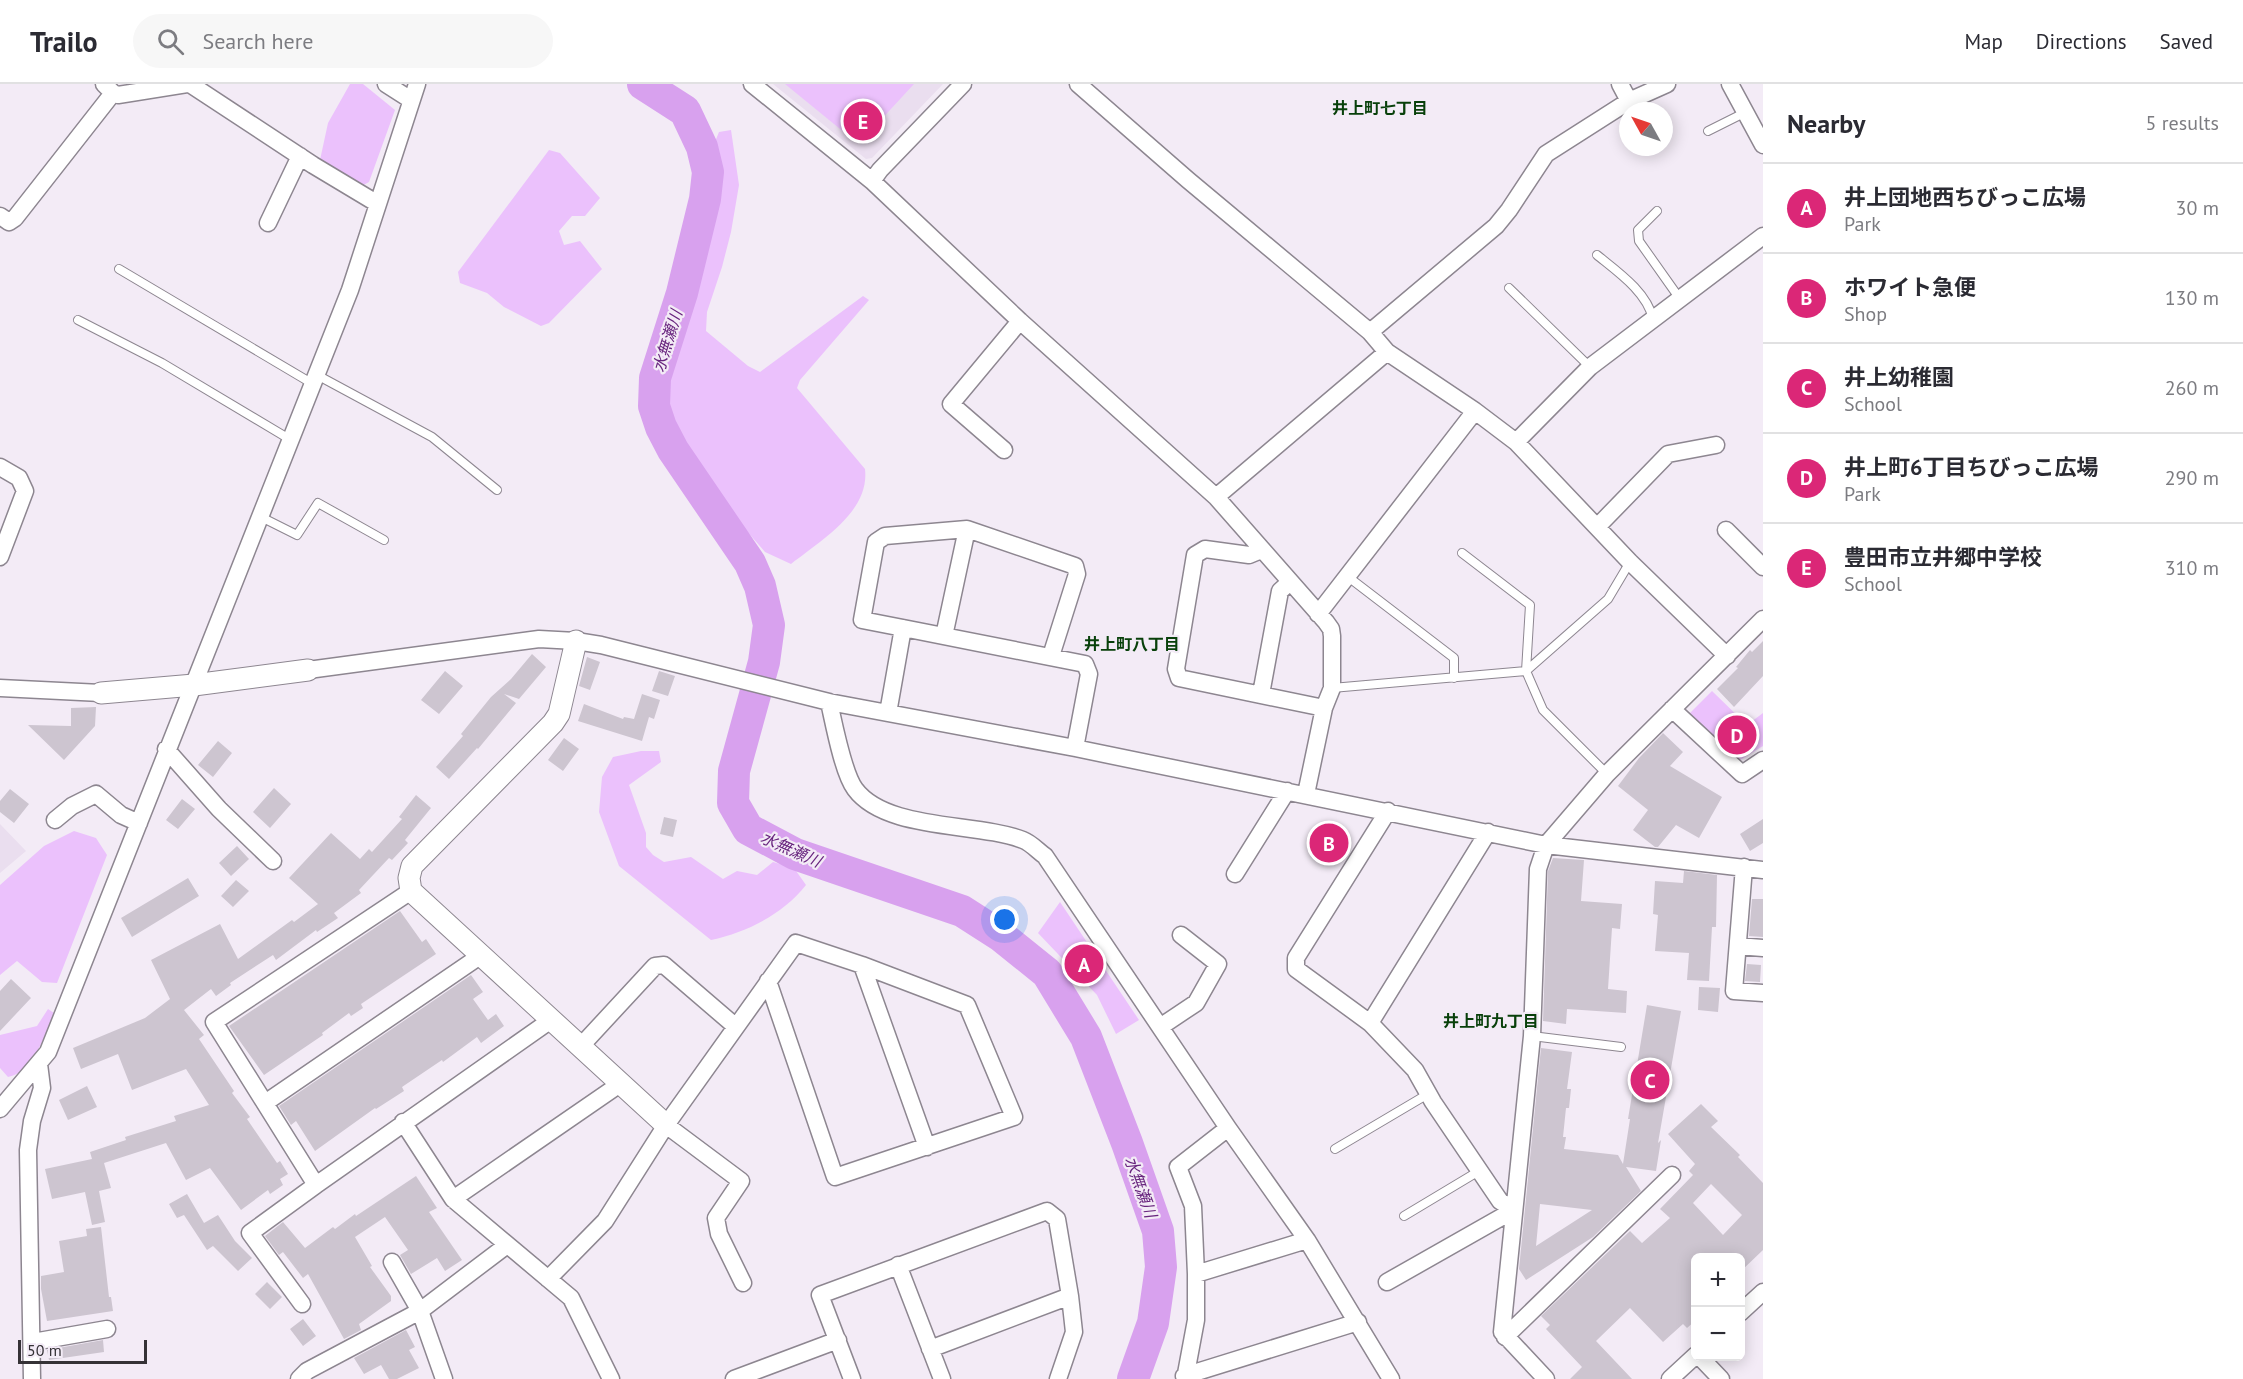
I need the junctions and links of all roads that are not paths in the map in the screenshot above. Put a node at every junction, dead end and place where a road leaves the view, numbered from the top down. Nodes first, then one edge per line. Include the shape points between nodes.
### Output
1 (189, 84) edge
2 (386, 84) edge
3 (752, 84) edge
4 (963, 84) edge
5 (1078, 84) edge
6 (1620, 84) edge
7 (1667, 84) edge
8 (1730, 84) edge
9 (109, 89) edge
10 (414, 92) edge
11 (1629, 101) junction
12 (1744, 113) junction
13 (1708, 131) dead end
14 (1763, 145) edge
15 (300, 156) junction
16 (872, 181) junction
17 (378, 204) junction
18 (1657, 211) dead end
19 (0, 216) edge
20 (268, 223) dead end
21 (1763, 236) edge
22 (1597, 255) dead end
23 (118, 269) dead end
24 (1509, 288) dead end
25 (1680, 299) junction
26 (78, 320) dead end
27 (1653, 320) junction
28 (1020, 321) junction
29 (1370, 332) junction
30 (1387, 352) junction
31 (1590, 367) junction
32 (315, 379) junction
33 (1475, 411) junction
34 (291, 440) junction
35 (1516, 442) junction
36 (1716, 445) dead end
37 (1004, 450) dead end
38 (0, 467) edge
39 (497, 490) dead end
40 (1216, 497) junction
41 (261, 517) junction
42 (1598, 526) junction
43 (967, 529) junction
44 (1726, 530) dead end
45 (384, 540) dead end
46 (1262, 550) junction
47 (1462, 553) dead end
48 (0, 557) edge
49 (1630, 562) junction
50 (1763, 567) edge
51 (1347, 576) junction
52 (1290, 582) junction
53 (1318, 614) junction
54 (1763, 619) edge
55 (903, 628) junction
56 (944, 636) junction
57 (576, 641) junction
58 (1051, 656) junction
59 (1727, 656) junction
60 (308, 670) joint
61 (1526, 671) junction
62 (1454, 678) junction
63 (194, 685) junction
64 (0, 687) edge
65 (1332, 688) junction
66 (101, 693) joint
67 (1261, 694) junction
68 (829, 702) junction
69 (1324, 708) junction
70 (1672, 709) junction
71 (888, 713) junction
72 (1075, 748) junction
73 (166, 749) junction
74 (1763, 760) edge
75 (1607, 774) junction
76 (1287, 791) junction
77 (1306, 794) junction
78 (1388, 811) junction
79 (56, 820) dead end
80 (140, 823) junction
81 (1488, 832) junction
82 (1546, 845) junction
83 (273, 861) dead end
84 (1744, 867) junction
85 (1763, 870) edge
86 (1235, 874) dead end
87 (411, 891) junction
88 (1181, 935) dead end
89 (1738, 946) junction
90 (1763, 948) edge
91 (480, 956) junction
92 (862, 965) junction
93 (768, 981) junction
94 (1763, 993) edge
95 (551, 1020) junction
96 (1370, 1023) junction
97 (735, 1026) junction
98 (1160, 1027) junction
99 (1532, 1036) junction
100 (580, 1047) junction
101 (1621, 1047) dead end
102 (39, 1064) junction
103 (620, 1084) junction
104 (1428, 1094) junction
105 (265, 1103) junction
106 (0, 1109) edge
107 (404, 1122) junction
108 (666, 1125) junction
109 (1228, 1128) junction
110 (927, 1147) junction
111 (1335, 1149) dead end
112 (1479, 1170) junction
113 (1672, 1175) dead end
114 (316, 1185) junction
115 (453, 1199) junction
116 (1514, 1210) junction
117 (1404, 1216) dead end
118 (1307, 1240) junction
119 (507, 1245) junction
120 (392, 1262) dead end
121 (898, 1265) junction
122 (1196, 1274) junction
123 (548, 1279) junction
124 (1387, 1282) dead end
125 (743, 1283) dead end
126 (1763, 1292) edge
127 (1070, 1296) junction
128 (302, 1304) dead end
129 (1745, 1308) edge
130 (420, 1311) junction
131 (1358, 1322) junction
132 (107, 1329) dead end
133 (1505, 1337) junction
134 (837, 1340) junction
135 (33, 1342) junction
136 (930, 1349) junction
137 (1691, 1360) edge
138 (1703, 1361) edge
139 (752, 1376) edge
140 (1185, 1377) edge
141 (32, 1379) edge
142 (299, 1379) edge
143 (444, 1379) edge
144 (611, 1379) edge
145 (734, 1379) edge
146 (852, 1379) edge
147 (942, 1379) edge
148 (1058, 1379) edge
149 (1391, 1379) edge
150 (1546, 1379) edge
151 (1670, 1379) edge
152 (1721, 1379) edge

1 - 9 street via 118,95
1 - 15 street
2 - 10 street
3 - 16 street
4 - 16 street
5 - 29 street
6 - 11 street
7 - 11 street
8 - 12 street
9 - 19 street via 15,218 9,222
10 - 17 street
11 - 29 street via 1546,154 1496,226
12 - 13 lane
12 - 14 street
15 - 17 street
15 - 20 street
16 - 28 street
17 - 32 street
18 - 25 lane via 1638,230 1639,241
21 - 25 street
22 - 27 lane via 1637,290 1651,309
23 - 32 lane
24 - 31 lane
25 - 27 street
26 - 34 lane via 162,363
27 - 31 street
28 - 37 street via 951,404
28 - 40 street
29 - 30 street
30 - 33 street
30 - 40 street
31 - 35 street
32 - 34 street
32 - 39 lane via 432,437
33 - 35 street
33 - 51 street
34 - 41 street
35 - 42 street
36 - 42 street via 1668,454
38 - 48 street via 19,478 25,491
40 - 46 street
41 - 45 lane via 297,535 318,503
41 - 63 street
42 - 49 street
43 - 55 street via 885,536 876,542 862,620
43 - 56 street
43 - 58 street via 1075,566 1077,574
44 - 50 street
46 - 52 street
46 - 67 street via 1249,555 1205,549 1195,555 1176,669 1179,678
47 - 61 lane via 1530,605
49 - 59 street
49 - 61 lane via 1608,599
51 - 53 street
51 - 62 lane via 1454,658
52 - 53 street
52 - 67 street via 1280,591
53 - 65 street via 1331,629
54 - 59 street
55 - 56 street
55 - 71 street
56 - 58 street
57 - 60 street via 539,639
57 - 68 street
57 - 87 street via 559,714 412,866
58 - 72 street via 1085,664 1088,669
59 - 70 street
60 - 63 street
61 - 62 lane
61 - 75 lane via 1543,710
62 - 65 lane
63 - 66 street
63 - 73 street
64 - 66 street
65 - 69 street
67 - 69 street
68 - 71 street
68 - 98 street via 843,760 855,789 879,810 1026,841 1045,856
69 - 77 street
70 - 74 street via 1742,774
70 - 75 street
71 - 72 street
72 - 76 street
73 - 80 street
73 - 83 street via 219,809
75 - 82 street
76 - 77 street
76 - 86 street
77 - 78 street
78 - 81 street
78 - 96 street via 1296,958 1296,969
79 - 80 street via 72,806 96,794 121,815
80 - 102 street via 48,1052
81 - 82 street
81 - 96 street
82 - 84 street
82 - 99 street via 1538,869
84 - 85 street
84 - 89 street
87 - 91 street
87 - 105 street via 214,1022
88 - 98 street via 1218,964 1196,1003
89 - 90 street
89 - 94 street via 1734,991
91 - 95 street
91 - 105 street
92 - 93 street via 796,943
92 - 110 street
92 - 110 street via 967,1005 1014,1117
93 - 97 street
93 - 110 street via 835,1177
95 - 100 street
95 - 107 street
96 - 104 street via 1415,1070
97 - 100 street via 664,965 655,966
97 - 108 street
98 - 109 street
99 - 101 lane
99 - 116 street
100 - 103 street
102 - 106 street
102 - 135 street via 42,1088 28,1150
103 - 108 street
103 - 115 street
104 - 111 lane
104 - 112 street
105 - 114 street
107 - 114 street
107 - 115 street
108 - 123 street via 605,1221
108 - 125 street via 741,1181 716,1218 719,1234
109 - 118 street
109 - 122 street via 1178,1167 1193,1206
112 - 116 street via 1500,1201
112 - 117 lane
113 - 133 street
114 - 128 street via 250,1233
115 - 119 street
116 - 124 street
116 - 133 street via 1502,1332
118 - 122 street
118 - 131 street
119 - 123 street
119 - 130 street
120 - 130 street
121 - 127 street via 1047,1211 1057,1219
121 - 134 street via 820,1295
121 - 136 street
122 - 140 street via 1196,1320
123 - 144 street via 571,1298
126 - 129 street
127 - 136 street
127 - 148 street via 1074,1332
130 - 142 street via 307,1371
130 - 143 street
131 - 140 street
131 - 149 street
132 - 135 street
133 - 150 street
134 - 139 street
134 - 146 street
135 - 141 street
136 - 147 street
137 - 151 street
138 - 152 street
139 - 145 street

